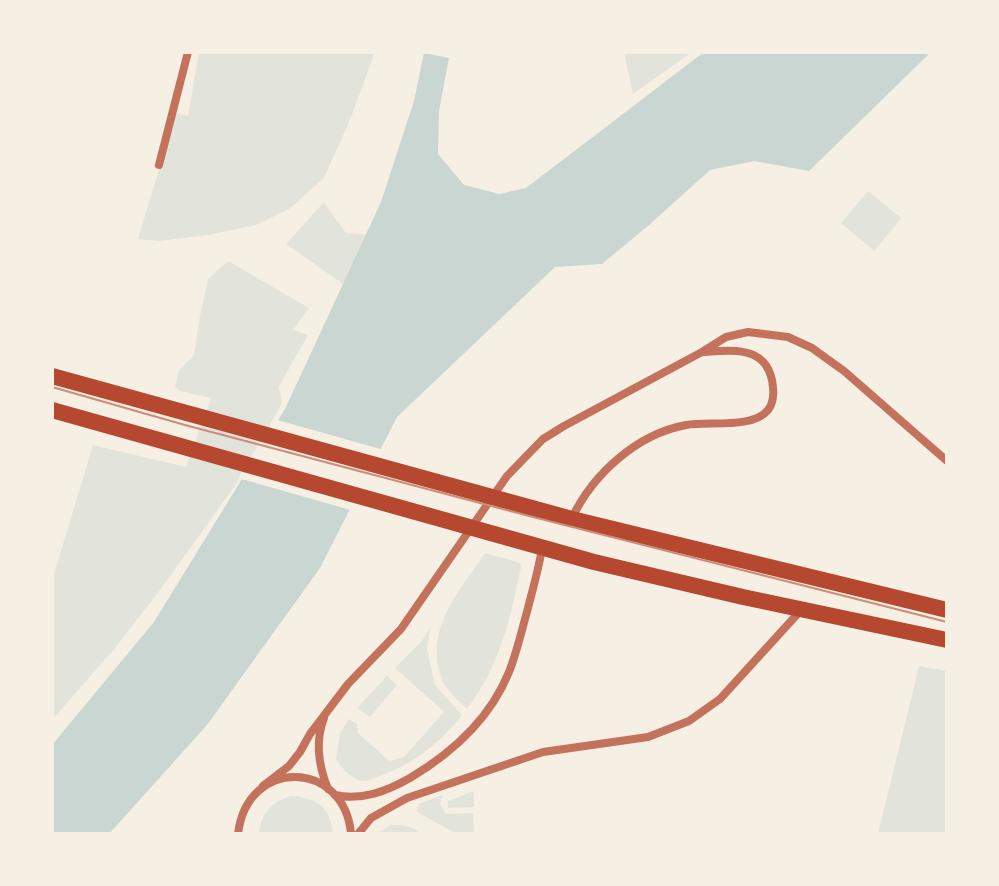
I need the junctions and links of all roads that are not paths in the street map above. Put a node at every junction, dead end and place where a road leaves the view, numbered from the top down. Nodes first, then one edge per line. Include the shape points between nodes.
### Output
1 (188, 52) edge
2 (159, 165) dead end
3 (702, 352) junction
4 (52, 376) edge
5 (52, 410) edge
6 (947, 461) edge
7 (572, 519) junction
8 (543, 548) junction
9 (802, 609) junction
10 (947, 610) edge
11 (947, 640) edge
12 (327, 710) junction
13 (263, 786) junction
14 (332, 792) junction
15 (238, 834) edge
16 (351, 834) edge
17 (358, 834) edge

1 - 2 street
3 - 6 street via 726,337 748,332 788,337 844,371
3 - 7 street via 752,353 765,362 774,395 768,410 738,423 686,425 652,435 612,465
3 - 12 street via 564,426 528,453 401,629
4 - 7 main road
5 - 8 main road
7 - 10 main road
8 - 9 main road
8 - 14 street via 508,674 477,724 436,763 400,784 362,797
9 - 11 main road
9 - 17 street via 720,699 689,721 648,737 543,752 459,780 407,798 371,818
12 - 13 street via 289,766
12 - 14 street via 319,759
13 - 14 street via 296,777
13 - 15 street via 241,815
14 - 16 street via 349,818

